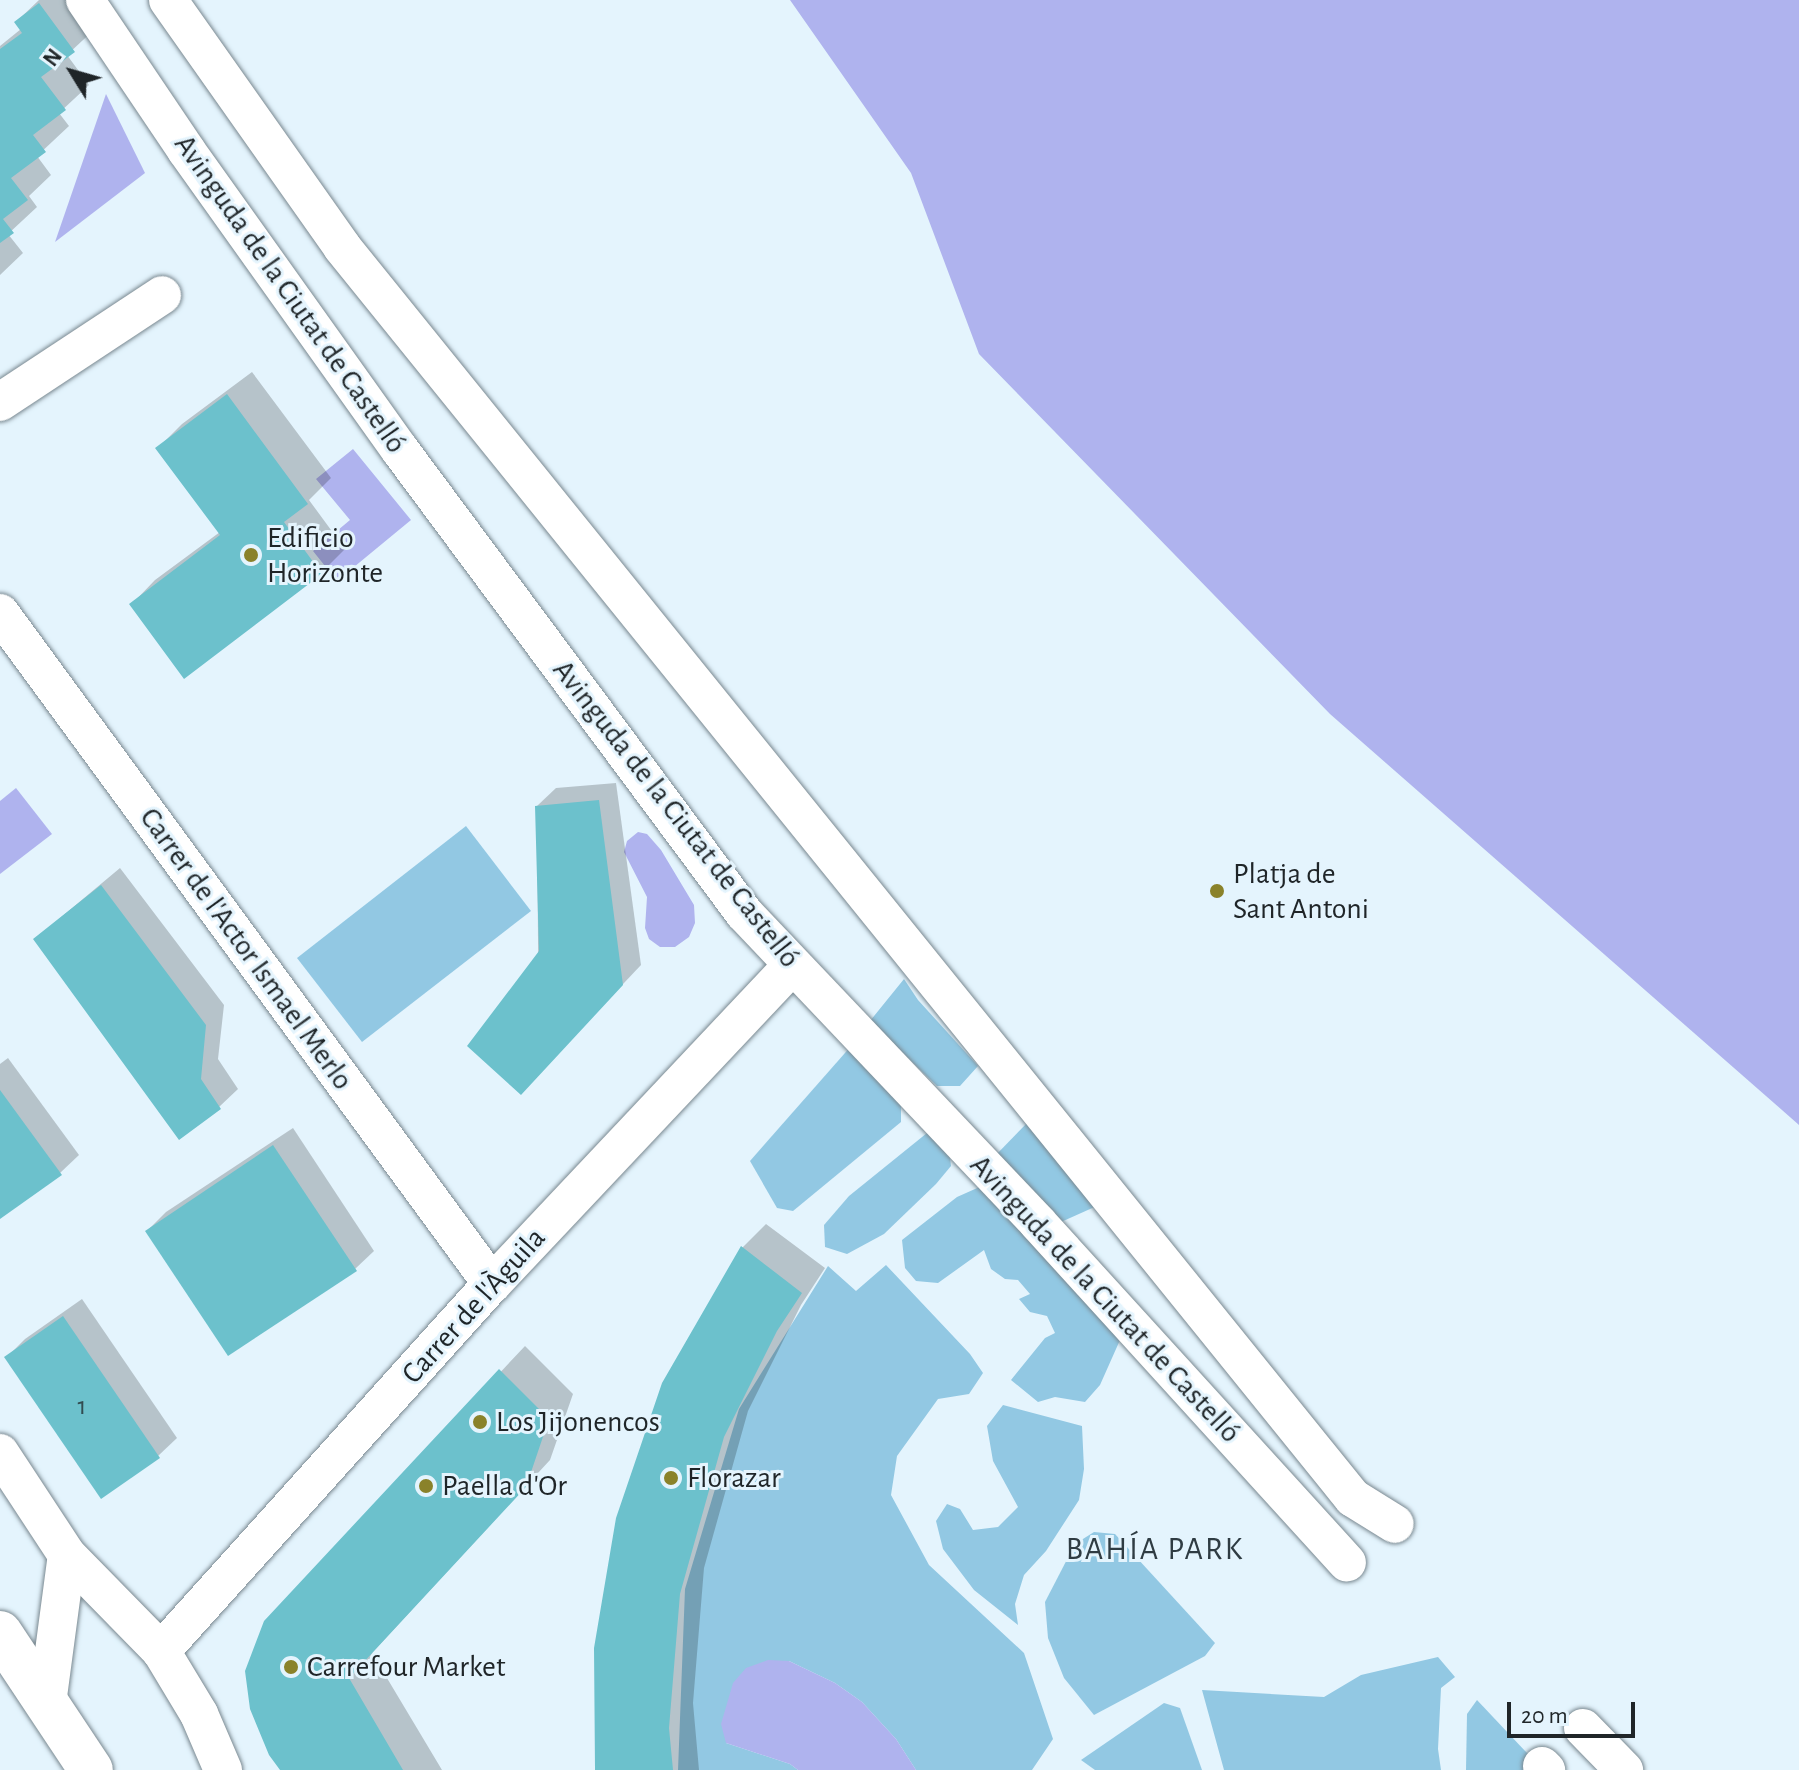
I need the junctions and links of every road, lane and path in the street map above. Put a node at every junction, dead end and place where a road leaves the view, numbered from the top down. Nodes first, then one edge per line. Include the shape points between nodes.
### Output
1 (85, 0) edge
2 (168, 0) edge
3 (162, 295) dead end
4 (0, 402) edge
5 (0, 613) edge
6 (792, 966) junction
7 (492, 1284) junction
8 (0, 1453) edge
9 (1395, 1524) dead end
10 (67, 1555) junction
11 (1347, 1563) dead end
12 (0, 1633) edge
13 (161, 1651) junction
14 (47, 1704) junction
15 (1583, 1728) dead end
16 (83, 1767) edge
17 (223, 1770) edge
18 (1624, 1770) edge

1 - 6 street, Avinguda de la Ciutat de Castelló via 400,450 744,913
2 - 9 street, Avinguda de la Ciutat de Castelló via 352,260 1353,1498
3 - 4 street
5 - 7 street, Carrer de l'Actor Ismael Merlo
6 - 7 street, Carrer de l'Àguila
6 - 11 street, Avinguda de la Ciutat de Castelló via 1048,1235
7 - 13 street, Carrer de l'Àguila
8 - 10 street
10 - 13 street
10 - 14 street
12 - 14 street
13 - 17 street via 199,1714
14 - 16 street
15 - 18 street

